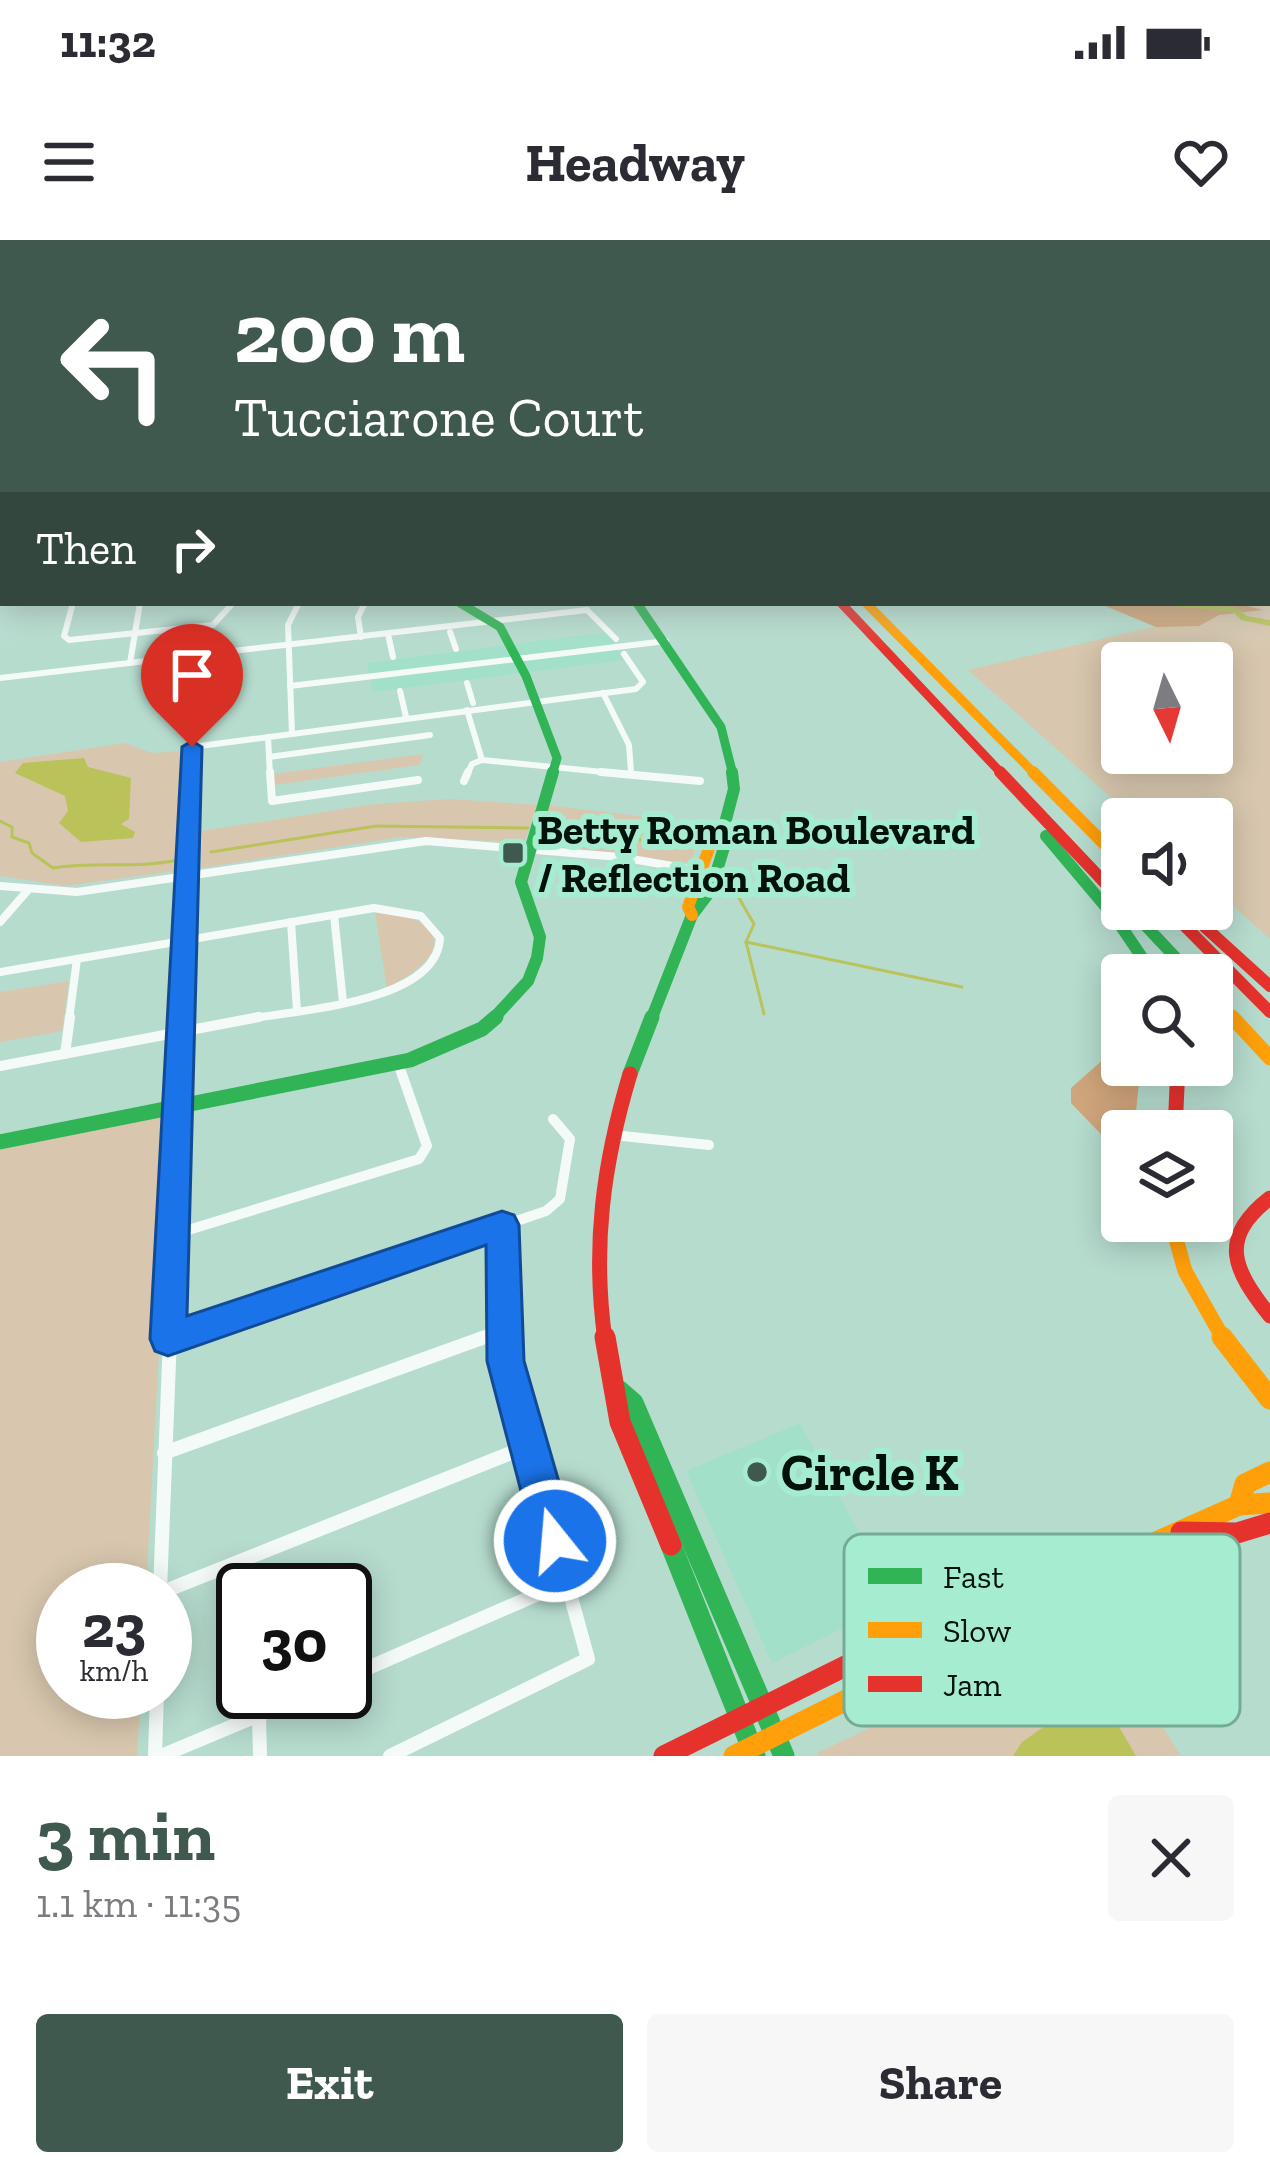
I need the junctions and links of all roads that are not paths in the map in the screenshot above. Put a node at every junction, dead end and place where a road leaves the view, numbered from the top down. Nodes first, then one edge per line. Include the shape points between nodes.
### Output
1 (72, 606) edge
2 (140, 606) edge
3 (230, 606) edge
4 (297, 606) edge
5 (364, 606) edge
6 (466, 606) edge
7 (548, 606) edge
8 (640, 606) edge
9 (844, 606) edge
10 (869, 606) edge
11 (557, 614) junction
12 (495, 621) junction
13 (450, 632) dead end
14 (135, 633) junction
15 (388, 634) junction
16 (361, 637) junction
17 (667, 641) junction
18 (613, 644) junction
19 (289, 645) junction
20 (456, 650) dead end
21 (623, 654) dead end
22 (393, 657) dead end
23 (517, 659) junction
24 (130, 663) junction
25 (0, 678) edge
26 (467, 683) dead end
27 (290, 686) junction
28 (400, 691) dead end
29 (603, 693) junction
30 (536, 701) junction
31 (470, 706) junction
32 (406, 718) junction
33 (292, 734) junction
34 (430, 735) dead end
35 (268, 737) junction
36 (269, 757) junction
37 (482, 760) junction
38 (557, 766) junction
39 (992, 766) junction
40 (631, 772) junction
41 (418, 780) dead end
42 (464, 781) dead end
43 (700, 781) dead end
44 (1057, 794) junction
45 (1101, 832) edge
46 (1101, 840) edge
47 (532, 849) junction
48 (188, 875) junction
49 (707, 875) junction
50 (1101, 879) edge
51 (741, 881) dead end
52 (0, 886) edge
53 (28, 890) junction
54 (334, 915) junction
55 (0, 922) edge
56 (291, 922) junction
57 (1150, 930) edge
58 (1189, 930) edge
59 (1208, 930) edge
60 (183, 941) junction
61 (1138, 954) edge
62 (1172, 954) edge
63 (77, 958) junction
64 (0, 972) edge
65 (1270, 986) edge
66 (343, 1002) junction
67 (297, 1011) junction
68 (1270, 1012) edge
69 (1233, 1018) edge
70 (182, 1033) junction
71 (65, 1054) junction
72 (1270, 1058) edge
73 (398, 1063) junction
74 (0, 1066) edge
75 (178, 1108) junction
76 (554, 1119) dead end
77 (609, 1134) junction
78 (0, 1142) edge
79 (709, 1145) dead end
80 (1270, 1198) edge
81 (502, 1225) junction
82 (172, 1235) junction
83 (1175, 1242) edge
84 (1270, 1316) edge
85 (502, 1331) junction
86 (168, 1339) junction
87 (618, 1390) junction
88 (1270, 1400) edge
89 (526, 1448) junction
90 (164, 1453) junction
91 (1270, 1472) edge
92 (1270, 1503) edge
93 (1238, 1505) junction
94 (1270, 1522) edge
95 (1181, 1532) junction
96 (1176, 1534) edge
97 (162, 1563) edge
98 (192, 1579) edge
99 (568, 1581) junction
100 (372, 1666) edge
101 (844, 1666) edge
102 (844, 1701) edge
103 (763, 1707) junction
104 (740, 1718) junction
105 (157, 1719) edge
106 (251, 1719) edge
107 (259, 1719) edge
108 (775, 1735) junction
109 (753, 1752) edge
110 (158, 1756) edge
111 (260, 1756) edge
112 (390, 1756) edge
113 (664, 1756) edge
114 (734, 1756) edge
115 (784, 1756) edge

1 - 14 street via 65,640
2 - 14 street
3 - 14 street via 216,624
4 - 19 street
5 - 16 street
6 - 12 main road
7 - 11 street
8 - 17 main road
9 - 39 main road
10 - 44 main road
11 - 12 street
11 - 18 street via 587,610 606,624
12 - 15 street
12 - 23 main road
13 - 20 street
14 - 24 street
15 - 16 street
15 - 22 street
16 - 19 street
17 - 18 street
17 - 49 main road via 730,749 734,789
18 - 23 street
19 - 24 street
19 - 27 street
21 - 29 street via 643,682
23 - 27 street
23 - 30 main road
24 - 25 street
26 - 31 street
27 - 33 street
28 - 32 street
29 - 30 street
29 - 40 street via 629,745
30 - 31 street
30 - 38 main road
31 - 32 street
31 - 37 street
32 - 33 street
33 - 35 street
34 - 36 street
35 - 36 street
35 - 48 street via 192,747
36 - 41 street via 272,801
37 - 38 street
37 - 42 street
38 - 40 street
38 - 47 main road
39 - 50 main road
39 - 61 main road
40 - 43 street
44 - 45 main road
44 - 46 main road
47 - 48 street via 397,842
47 - 49 street
47 - 73 main road via 521,882 540,938 528,981 482,1029
48 - 53 street via 77,892
48 - 60 street
49 - 51 street
49 - 77 main road via 688,907 692,916
52 - 53 street
53 - 55 street
54 - 56 street
54 - 66 street
54 - 66 street via 412,911 437,928 443,949 428,974 407,986
56 - 60 street
56 - 67 street
57 - 62 main road
58 - 68 main road
59 - 65 main road
60 - 63 street
60 - 70 street
63 - 64 street
63 - 71 street
66 - 67 street
67 - 70 street
69 - 72 main road
70 - 71 street
70 - 75 street
71 - 74 street
73 - 75 main road
73 - 82 street via 427,1146 419,1159
75 - 78 main road
75 - 82 street
76 - 81 street via 570,1139 560,1198
77 - 79 street
77 - 87 main road via 595,1281
80 - 84 main road via 1239,1222 1233,1244 1238,1269
81 - 85 street
81 - 86 street
82 - 86 street
83 - 88 main road via 1204,1308
85 - 89 street
85 - 90 street
86 - 90 street
87 - 103 main road via 633,1403
87 - 104 main road via 622,1427
89 - 98 street
89 - 99 street
90 - 97 street
91 - 93 main road via 1245,1484
92 - 93 main road
93 - 95 main road
94 - 95 main road via 1237,1533
95 - 96 main road
99 - 100 street
99 - 112 street via 588,1659
101 - 103 main road
102 - 108 main road
103 - 104 main road
103 - 108 main road
104 - 109 main road
104 - 113 main road
105 - 110 street
106 - 110 street
107 - 111 street
108 - 109 main road
108 - 115 main road
109 - 114 main road

